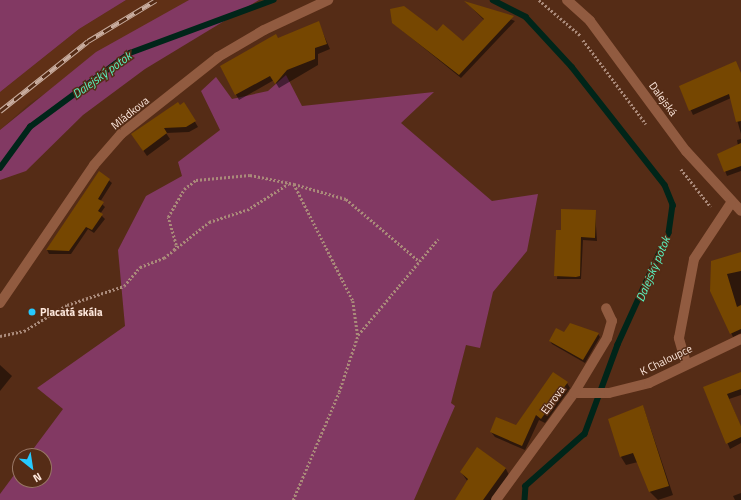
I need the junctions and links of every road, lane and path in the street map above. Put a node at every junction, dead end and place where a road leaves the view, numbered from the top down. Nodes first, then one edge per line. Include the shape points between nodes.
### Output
1 (328, 0) edge
2 (539, 0) edge
3 (567, 0) edge
4 (595, 57) dead end
5 (288, 184) junction
6 (294, 184) junction
7 (731, 203) junction
8 (741, 211) edge
9 (438, 239) dead end
10 (174, 250) junction
11 (419, 261) junction
12 (0, 303) edge
13 (606, 308) dead end
14 (358, 334) junction
15 (0, 336) edge
16 (741, 339) edge
17 (686, 363) junction
18 (574, 393) junction
19 (293, 500) edge
20 (496, 500) edge

1 - 12 street, Mládkova via 264,30 218,57 121,134 94,165
2 - 4 path via 579,34
3 - 7 street, Dalejská via 590,21 686,151
5 - 6 path
5 - 10 path via 247,210 209,222
5 - 10 path via 279,179 250,175 196,180 184,189 168,217 176,244
6 - 11 path via 346,199
6 - 14 path via 353,301
7 - 8 street, Dalejská
7 - 17 street via 694,259 679,338
9 - 11 path
10 - 15 path via 164,258 140,267 124,286 67,305 24,331
11 - 14 path
13 - 18 street, Ebrova via 612,321 607,338
14 - 19 path via 339,392
16 - 17 street, K Chaloupce
17 - 18 street, K Chaloupce via 649,383 609,393
18 - 20 street, Ebrova

